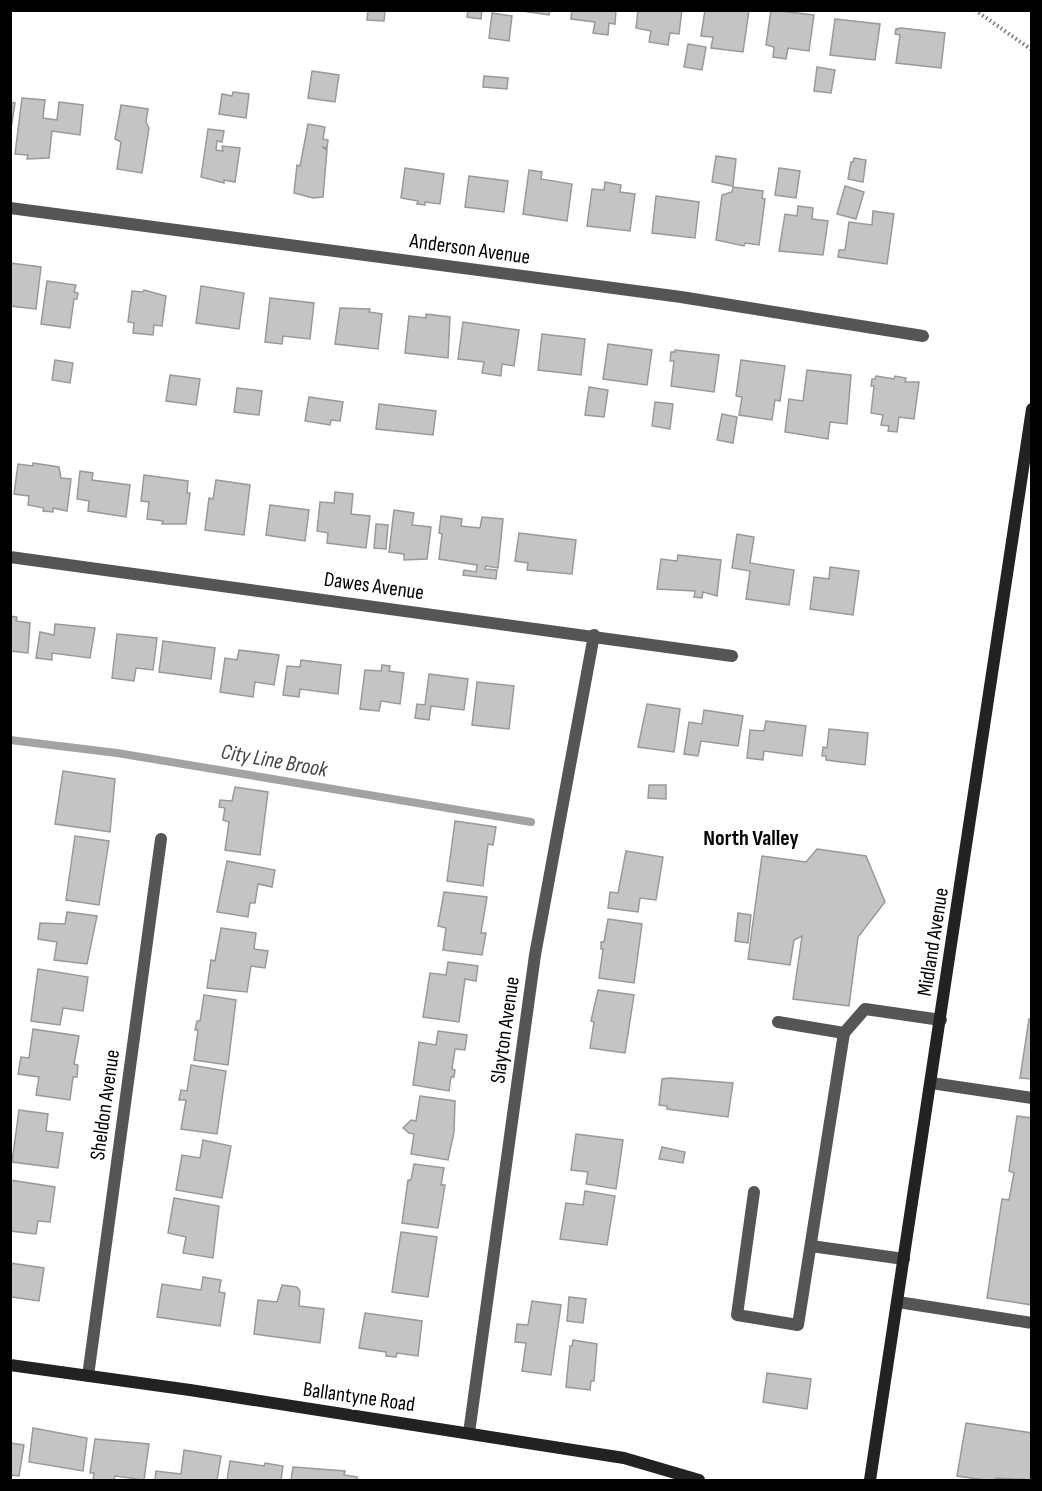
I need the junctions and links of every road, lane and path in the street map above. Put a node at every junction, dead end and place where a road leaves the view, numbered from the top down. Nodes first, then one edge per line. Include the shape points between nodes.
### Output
1 (975, 10) edge
2 (1032, 51) edge
3 (10, 208) edge
4 (923, 336) dead end
5 (1032, 410) edge
6 (10, 557) edge
7 (594, 635) junction
8 (732, 656) dead end
9 (161, 839) dead end
10 (941, 1020) junction
11 (778, 1022) dead end
12 (844, 1034) junction
13 (931, 1083) junction
14 (1032, 1098) edge
15 (754, 1192) dead end
16 (811, 1246) junction
17 (904, 1259) junction
18 (898, 1302) junction
19 (1032, 1323) edge
20 (10, 1365) edge
21 (88, 1376) junction
22 (469, 1433) junction
23 (699, 1480) edge
24 (870, 1480) edge

1 - 2 path
3 - 4 street, Anderson Avenue via 681,297
5 - 10 street, Midland Avenue
6 - 7 street, Dawes Avenue
7 - 8 street, Dawes Avenue
7 - 22 street, Slayton Avenue via 535,955
9 - 21 street, Sheldon Avenue
10 - 12 street via 865,1009
10 - 13 street, Midland Avenue
11 - 12 street
12 - 16 street
13 - 14 street
13 - 17 street, Midland Avenue
15 - 16 street via 737,1314 798,1325
16 - 17 street
17 - 18 street, Midland Avenue
18 - 19 street
18 - 24 street, Midland Avenue
20 - 21 street, Ballantyne Road
21 - 22 street, Ballantyne Road
22 - 23 street, Ballantyne Road via 624,1458

